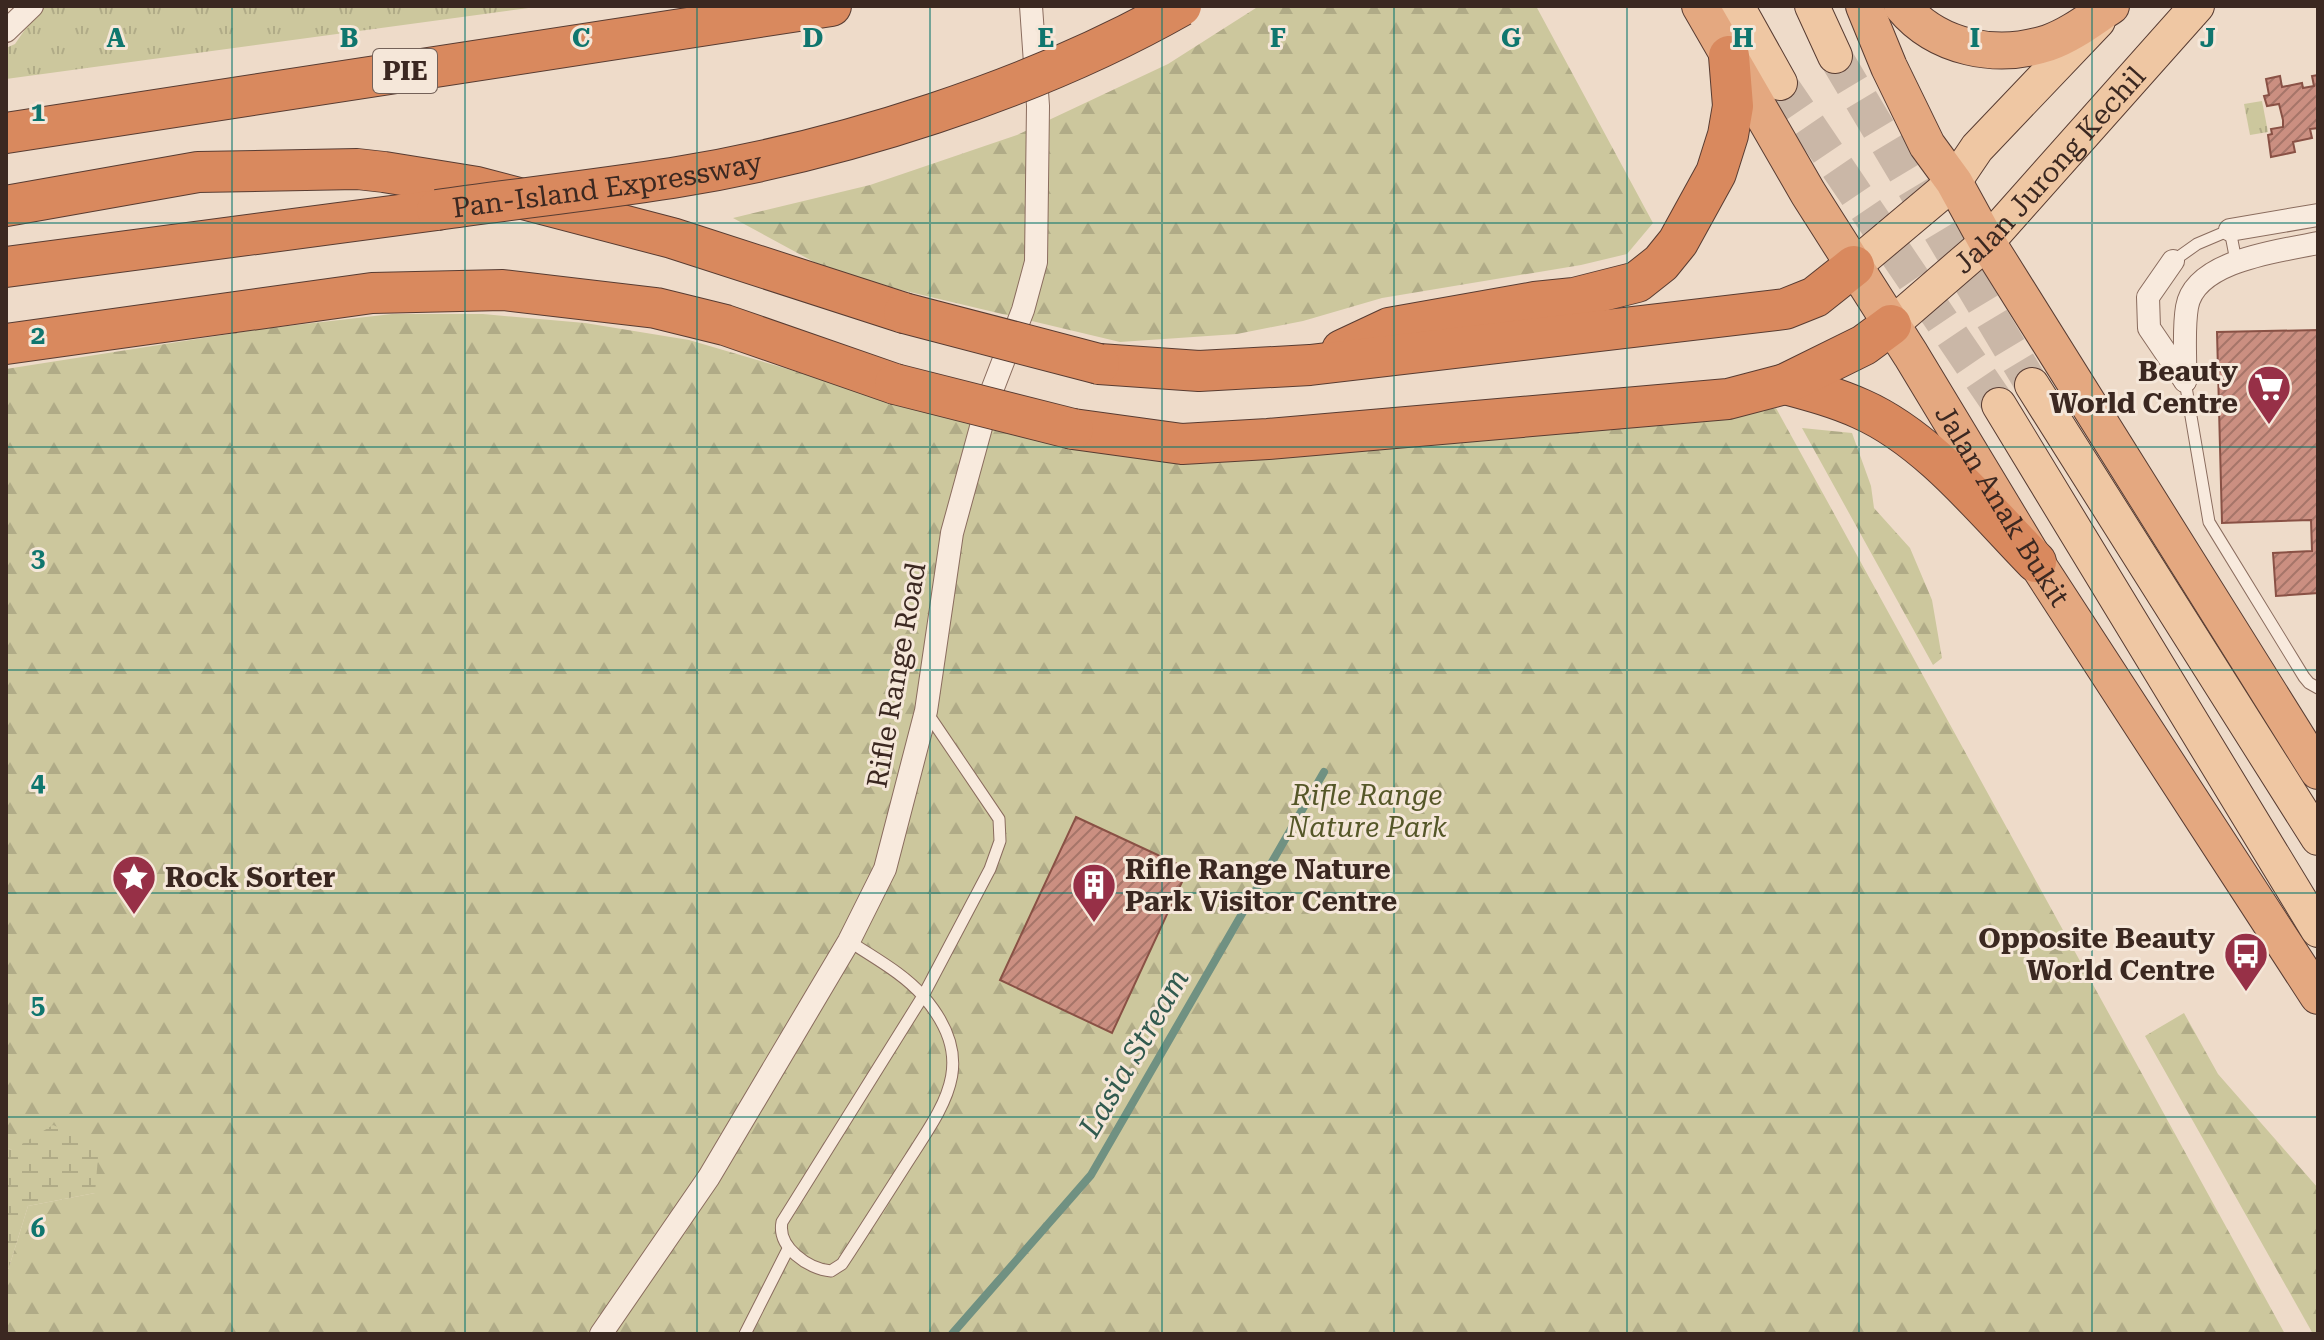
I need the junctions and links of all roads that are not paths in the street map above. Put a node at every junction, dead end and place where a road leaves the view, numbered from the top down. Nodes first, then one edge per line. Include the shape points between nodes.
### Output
1 (32, 6) edge
2 (1031, 6) edge
3 (1181, 6) edge
4 (1700, 6) edge
5 (1737, 6) edge
6 (1812, 6) edge
7 (1864, 6) edge
8 (1902, 6) edge
9 (2112, 6) edge
10 (2197, 6) edge
11 (818, 9) edge
12 (6, 31) edge
13 (1729, 56) junction
14 (1835, 56) tunnel mouth
15 (1780, 83) tunnel mouth
16 (6, 133) edge
17 (1954, 182) junction
18 (6, 206) edge
19 (2318, 215) edge
20 (2230, 230) junction
21 (1987, 242) junction
22 (2318, 243) edge
23 (2173, 261) joint
24 (2236, 261) junction
25 (1854, 266) junction
26 (6, 267) edge
27 (1891, 325) junction
28 (6, 344) edge
29 (1310, 365) junction
30 (2185, 381) junction
31 (1785, 384) junction
32 (2032, 385) tunnel mouth
33 (1999, 405) tunnel mouth
34 (2036, 562) junction
35 (2318, 688) edge
36 (926, 711) junction
37 (2318, 771) edge
38 (2318, 838) edge
39 (2318, 930) edge
40 (849, 941) junction
41 (923, 996) junction
42 (2318, 996) edge
43 (788, 1249) junction
44 (601, 1334) edge
45 (745, 1334) edge

1 - 12 street
2 - 36 street, Rifle Range Road via 1038,106 1036,262 989,398 952,533
3 - 26 highway, Pan-Island Expressway, bridge via 1117,41 978,97 789,154 674,178
4 - 13 highway, Jalan Anak Bukit
5 - 15 main road
6 - 14 main road
7 - 17 highway via 1927,145
8 - 9 highway via 1947,40 1985,51 2049,43
9 - 17 main road via 1977,148
10 - 21 main road, Jalan Jurong Kechil
11 - 16 highway, PIE
13 - 25 highway, Jalan Anak Bukit
13 - 29 highway via 1733,106 1720,164 1678,242 1637,282 1574,298 1389,328
17 - 21 highway
17 - 25 main road
18 - 29 highway, bridge via 198,172 384,172 477,187 672,238 904,313 1099,364 1199,371
19 - 20 street
20 - 23 lane
20 - 24 lane
21 - 27 main road, Jalan Jurong Kechil
21 - 37 highway
22 - 24 street
23 - 30 street via 2148,297 2149,328
24 - 30 street via 2193,290 2187,305
25 - 27 highway, Jalan Anak Bukit
25 - 29 highway via 1815,297 1785,309
27 - 31 highway via 1864,345
27 - 34 highway, Jalan Anak Bukit
28 - 31 highway, bridge via 372,293 503,290 656,308 725,325 895,384 1073,429 1182,444 1684,404
30 - 35 lane via 2209,522 2304,677
31 - 34 highway via 1832,397 1884,421 1952,475
32 - 38 main road
33 - 39 main road, Jalan Anak Bukit
34 - 42 highway, Jalan Anak Bukit
36 - 40 street, Rifle Range Road via 885,869
36 - 41 lane via 999,819 1001,831 990,869
40 - 41 lane
40 - 44 street, Rifle Range Road via 709,1177
41 - 43 lane via 782,1222 780,1232
41 - 43 lane via 942,1023 953,1056 945,1103 837,1269 824,1271
43 - 45 lane

